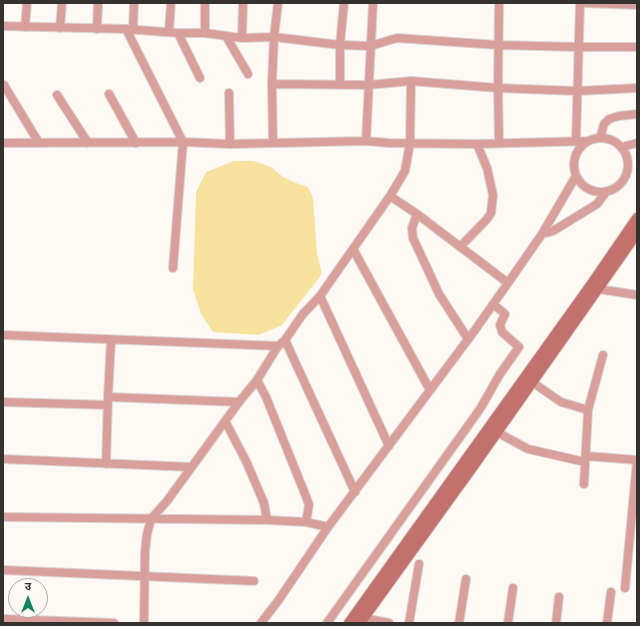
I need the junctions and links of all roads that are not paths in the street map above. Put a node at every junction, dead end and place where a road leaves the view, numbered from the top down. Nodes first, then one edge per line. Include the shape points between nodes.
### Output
1 (27, 3) edge
2 (62, 3) edge
3 (98, 3) edge
4 (134, 3) edge
5 (171, 3) edge
6 (206, 3) edge
7 (243, 3) edge
8 (278, 3) edge
9 (344, 3) edge
10 (373, 3) edge
11 (499, 3) edge
12 (580, 3) edge
13 (586, 3) edge
14 (637, 5) edge
15 (3, 26) edge
16 (25, 26) junction
17 (60, 28) junction
18 (97, 29) junction
19 (129, 30) junction
20 (169, 32) junction
21 (178, 33) junction
22 (205, 33) junction
23 (226, 36) junction
24 (274, 37) junction
25 (242, 38) junction
26 (340, 45) junction
27 (498, 45) junction
28 (370, 46) junction
29 (579, 47) junction
30 (637, 47) edge
31 (248, 74) dead end
32 (200, 78) dead end
33 (411, 82) junction
34 (272, 84) junction
35 (4, 85) dead end
36 (340, 85) junction
37 (368, 85) junction
38 (498, 88) junction
39 (637, 88) edge
40 (577, 91) junction
41 (229, 92) dead end
42 (109, 94) dead end
43 (57, 95) dead end
44 (637, 114) edge
45 (600, 138) junction
46 (366, 141) junction
47 (576, 141) junction
48 (588, 141) junction
49 (183, 142) junction
50 (566, 142) junction
51 (3, 143) edge
52 (39, 143) junction
53 (88, 143) junction
54 (136, 143) junction
55 (272, 143) junction
56 (410, 143) junction
57 (499, 143) junction
58 (637, 143) edge
59 (230, 144) junction
60 (477, 144) junction
61 (622, 147) junction
62 (575, 158) junction
63 (576, 176) junction
64 (606, 192) junction
65 (390, 196) junction
66 (417, 214) junction
67 (636, 220) edge
68 (637, 233) edge
69 (542, 234) junction
70 (460, 246) junction
71 (353, 249) junction
72 (173, 268) dead end
73 (508, 283) junction
74 (598, 289) junction
75 (637, 295) edge
76 (320, 296) junction
77 (493, 304) junction
78 (3, 335) edge
79 (111, 340) junction
80 (285, 340) junction
81 (468, 340) junction
82 (278, 346) junction
83 (604, 355) dead end
84 (257, 380) junction
85 (532, 382) junction
86 (430, 390) junction
87 (108, 401) junction
88 (3, 402) edge
89 (239, 402) junction
90 (588, 410) junction
91 (225, 421) junction
92 (493, 430) junction
93 (389, 446) junction
94 (3, 459) edge
95 (586, 459) junction
96 (637, 460) edge
97 (106, 464) junction
98 (191, 467) junction
99 (584, 484) dead end
100 (355, 492) junction
101 (3, 516) edge
102 (151, 519) junction
103 (267, 520) junction
104 (306, 522) junction
105 (328, 527) junction
106 (419, 564) dead end
107 (3, 570) edge
108 (145, 576) junction
109 (466, 579) dead end
110 (254, 581) dead end
111 (513, 588) dead end
112 (625, 588) dead end
113 (611, 592) dead end
114 (559, 597) dead end
115 (360, 618) edge
116 (3, 619) edge
117 (114, 623) edge
118 (144, 623) edge
119 (261, 623) edge
120 (327, 623) edge
121 (349, 623) edge
122 (389, 623) edge
123 (409, 623) edge
124 (459, 623) edge
125 (508, 623) edge
126 (556, 623) edge
127 (607, 623) edge

1 - 16 street
2 - 17 street
3 - 18 street
4 - 19 street
5 - 20 street
6 - 22 street
7 - 25 street
8 - 24 street
9 - 26 street
10 - 28 street
11 - 27 street
12 - 29 street
13 - 14 street
15 - 16 street
16 - 17 street
17 - 18 street
18 - 19 street
19 - 20 street
19 - 49 street
20 - 21 street
21 - 22 street
21 - 32 street
22 - 23 street
23 - 25 street
23 - 31 street
24 - 25 street
24 - 26 street
24 - 34 street
26 - 28 street
26 - 36 street
27 - 28 street via 397,38
27 - 29 street
27 - 38 street
28 - 37 street
29 - 30 street
29 - 40 street
33 - 37 street
33 - 38 street
33 - 56 street
34 - 36 street
34 - 55 street
35 - 52 street
36 - 37 street
37 - 46 street
38 - 40 street
38 - 57 street
39 - 40 street
40 - 47 street
41 - 59 street
42 - 54 street
43 - 53 street
44 - 45 street via 609,119 604,124
45 - 48 street
45 - 61 street via 616,142
46 - 55 street
46 - 56 street
47 - 48 street
47 - 50 street
48 - 62 street
49 - 54 street
49 - 59 street
49 - 72 street
50 - 57 street
50 - 62 street
51 - 52 street
52 - 53 street
53 - 54 street
55 - 59 street
56 - 60 street
56 - 65 street via 405,171
57 - 60 street
58 - 61 street
60 - 70 street via 487,168 493,195 491,213
61 - 64 street via 628,158 626,178 614,190
62 - 63 street
63 - 64 street via 588,189
63 - 69 street
64 - 69 street via 597,204 553,231
65 - 66 street
65 - 71 street
66 - 70 street
66 - 81 street via 412,228 413,238 439,294
67 - 92 street
68 - 74 street
69 - 73 street
70 - 73 street
71 - 76 street
71 - 86 street
73 - 77 street
74 - 75 street
74 - 85 street
76 - 80 street via 303,314
76 - 93 street
77 - 81 street
77 - 120 street via 506,314 500,325 502,332 519,347 480,409
78 - 79 street
79 - 82 street
79 - 87 street
80 - 82 street
80 - 100 street
81 - 86 street
82 - 84 street
83 - 90 street
84 - 89 street
84 - 104 street via 307,499 309,505
85 - 90 street via 561,402
85 - 92 street
86 - 93 street
87 - 88 street
87 - 89 street
87 - 97 street
89 - 91 street
90 - 95 street
91 - 98 street
91 - 103 street via 264,503
92 - 95 street via 528,449
92 - 115 street via 474,465
93 - 100 street
94 - 97 street
95 - 96 street
95 - 99 street
96 - 112 street
97 - 98 street
98 - 102 street
100 - 105 street
101 - 102 street
102 - 103 street
102 - 108 street via 147,534
103 - 104 street
104 - 105 street
105 - 119 street
106 - 123 street
107 - 108 street
108 - 110 street
108 - 118 street
109 - 124 street
111 - 125 street
113 - 127 street
114 - 126 street
115 - 121 street
115 - 122 street
116 - 117 street

